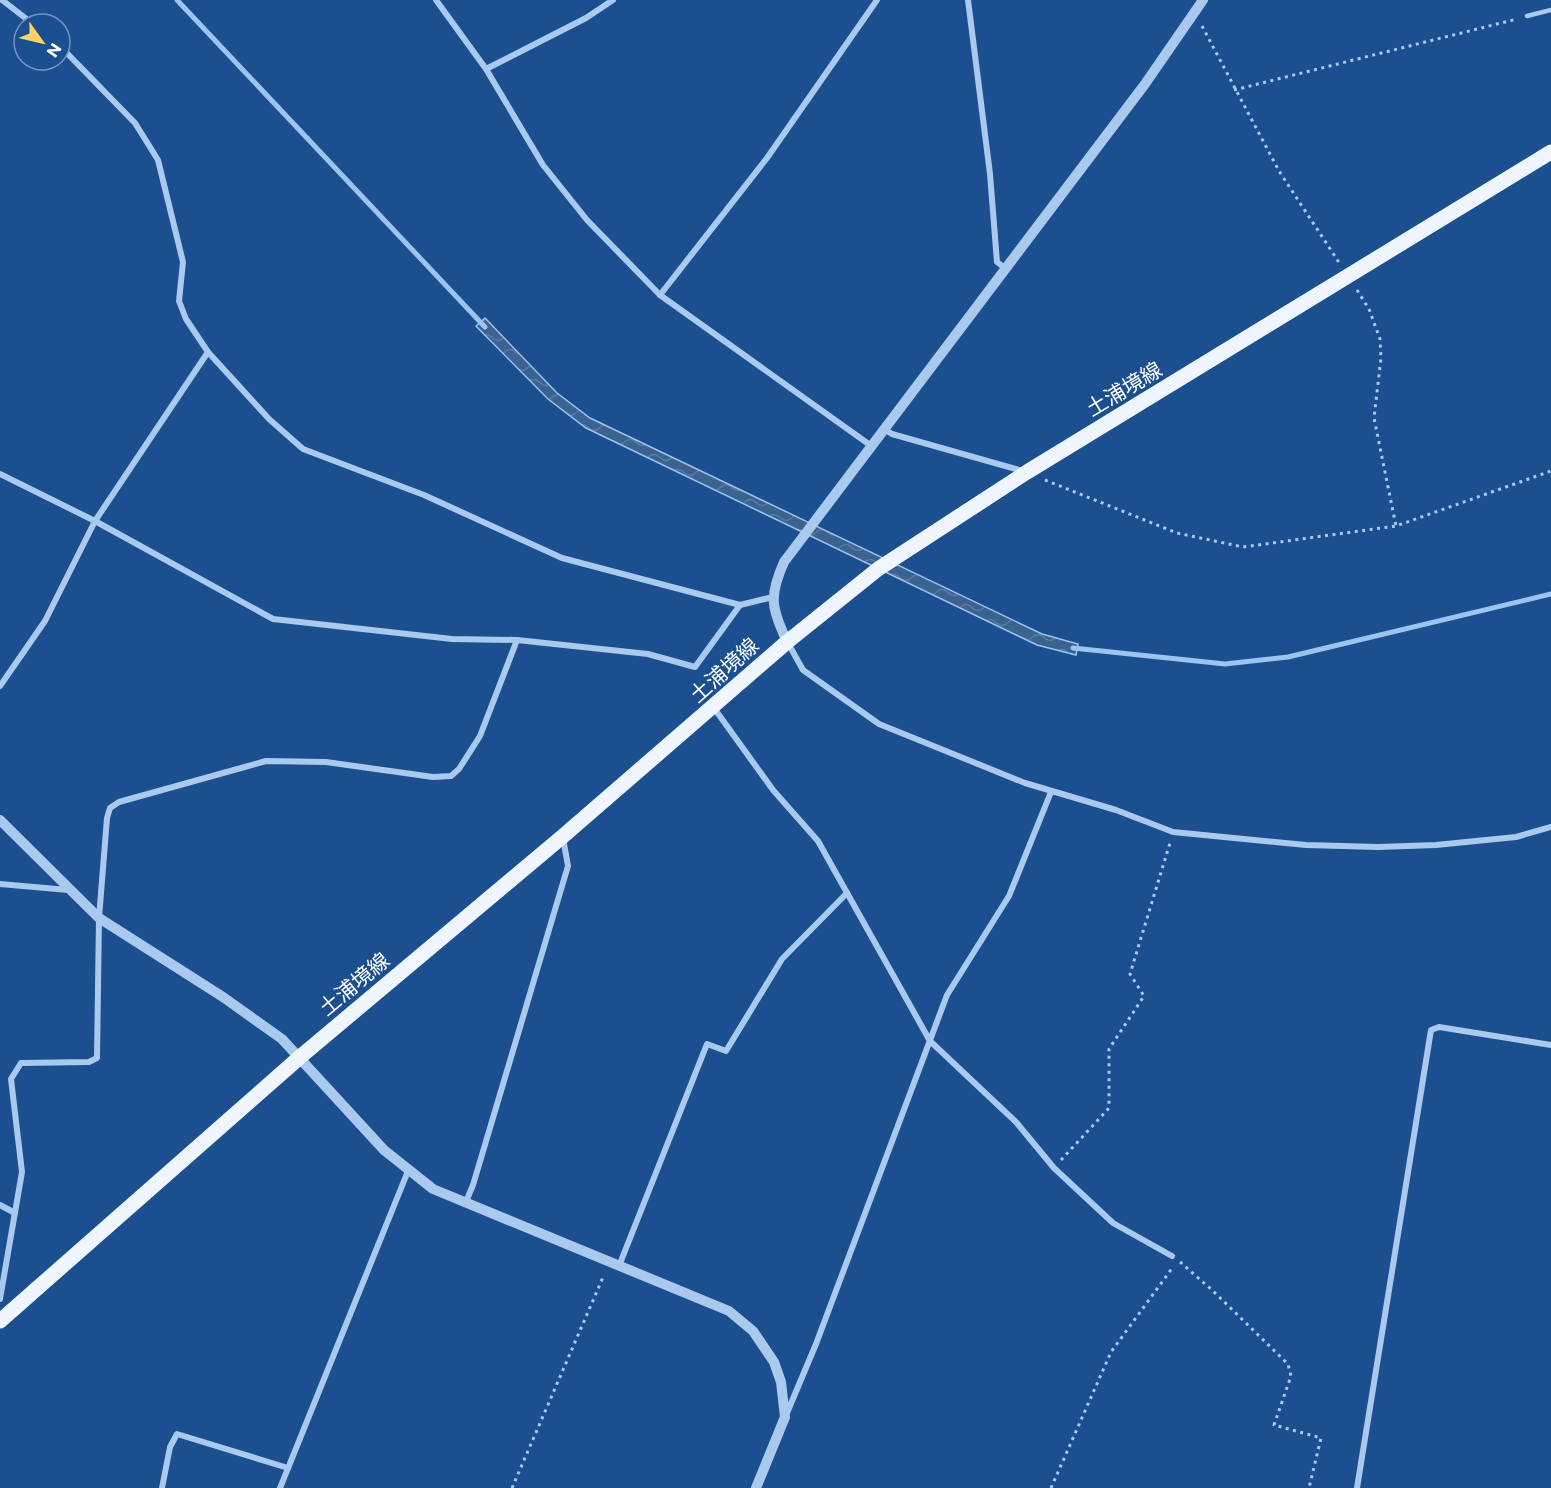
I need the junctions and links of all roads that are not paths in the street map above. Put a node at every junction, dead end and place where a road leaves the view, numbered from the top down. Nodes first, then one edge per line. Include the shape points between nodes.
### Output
1 (2, 0) edge
2 (436, 0) edge
3 (613, 0) edge
4 (878, 0) edge
5 (968, 0) edge
6 (1203, 0) edge
7 (1551, 10) edge
8 (18, 12) edge
9 (1527, 16) road end
10 (72, 58) edge
11 (486, 69) junction
12 (1551, 152) edge
13 (1006, 269) junction
14 (660, 295) junction
15 (208, 352) junction
16 (883, 428) junction
17 (870, 445) junction
18 (1027, 472) junction
19 (0, 474) edge
20 (95, 521) junction
21 (773, 597) junction
22 (740, 605) junction
23 (517, 640) junction
24 (787, 642) junction
25 (0, 686) edge
26 (714, 708) junction
27 (1051, 792) junction
28 (0, 820) edge
29 (1551, 827) edge
30 (562, 837) junction
31 (0, 884) edge
32 (69, 890) junction
33 (847, 893) junction
34 (99, 918) junction
35 (930, 1041) junction
36 (1551, 1045) edge
37 (300, 1057) junction
38 (408, 1171) junction
39 (465, 1204) junction
40 (0, 1205) edge
41 (15, 1213) junction
42 (1172, 1256) dead end
43 (614, 1264) junction
44 (0, 1299) edge
45 (2, 1314) edge
46 (785, 1417) junction
47 (288, 1468) junction
48 (162, 1488) edge
49 (280, 1488) edge
50 (756, 1488) edge
51 (1357, 1488) edge

1 - 8 street
2 - 11 street
3 - 11 street
4 - 14 street via 767,158
5 - 13 street via 997,262
6 - 13 street
7 - 9 lane
10 - 15 street via 135,123 158,160 183,261 179,301
11 - 14 street via 543,165 587,220
12 - 18 main road, 土浦境線
13 - 16 street
14 - 17 street
15 - 20 street
15 - 22 street via 269,419 303,449 424,495 562,558
16 - 17 street
16 - 18 street via 892,434
17 - 21 street via 784,562
18 - 24 main road, 土浦境線 via 878,569
19 - 20 street
20 - 23 street via 273,619 452,639
20 - 25 street via 45,621
21 - 22 street
21 - 24 street
22 - 23 street via 695,667 648,654
23 - 34 street via 480,736 451,776 326,762 266,761 119,802 110,808 107,818
24 - 26 main road, 土浦境線
24 - 27 street via 803,670 879,724
26 - 30 main road, 土浦境線
26 - 33 street via 773,790 818,840
27 - 29 street via 1116,810 1173,832 1295,845 1436,845 1516,837
27 - 35 street via 1010,897 947,994
28 - 32 street
30 - 37 main road, 土浦境線
30 - 39 street via 568,866
31 - 32 street
32 - 34 street
33 - 35 street
33 - 43 street via 782,959 726,1051 707,1044
34 - 37 street via 250,1015
34 - 41 street via 97,1058 89,1062 21,1064 11,1079 22,1172
35 - 42 street via 1016,1122 1054,1168 1113,1223
35 - 46 street
36 - 51 street via 1439,1027 1431,1030
37 - 38 street
37 - 45 main road, 土浦境線
38 - 39 street via 433,1189
38 - 47 street
39 - 43 street
40 - 41 street
41 - 44 street
43 - 46 street via 729,1311 753,1331 778,1372
46 - 50 street
47 - 48 street via 177,1434
47 - 49 street

